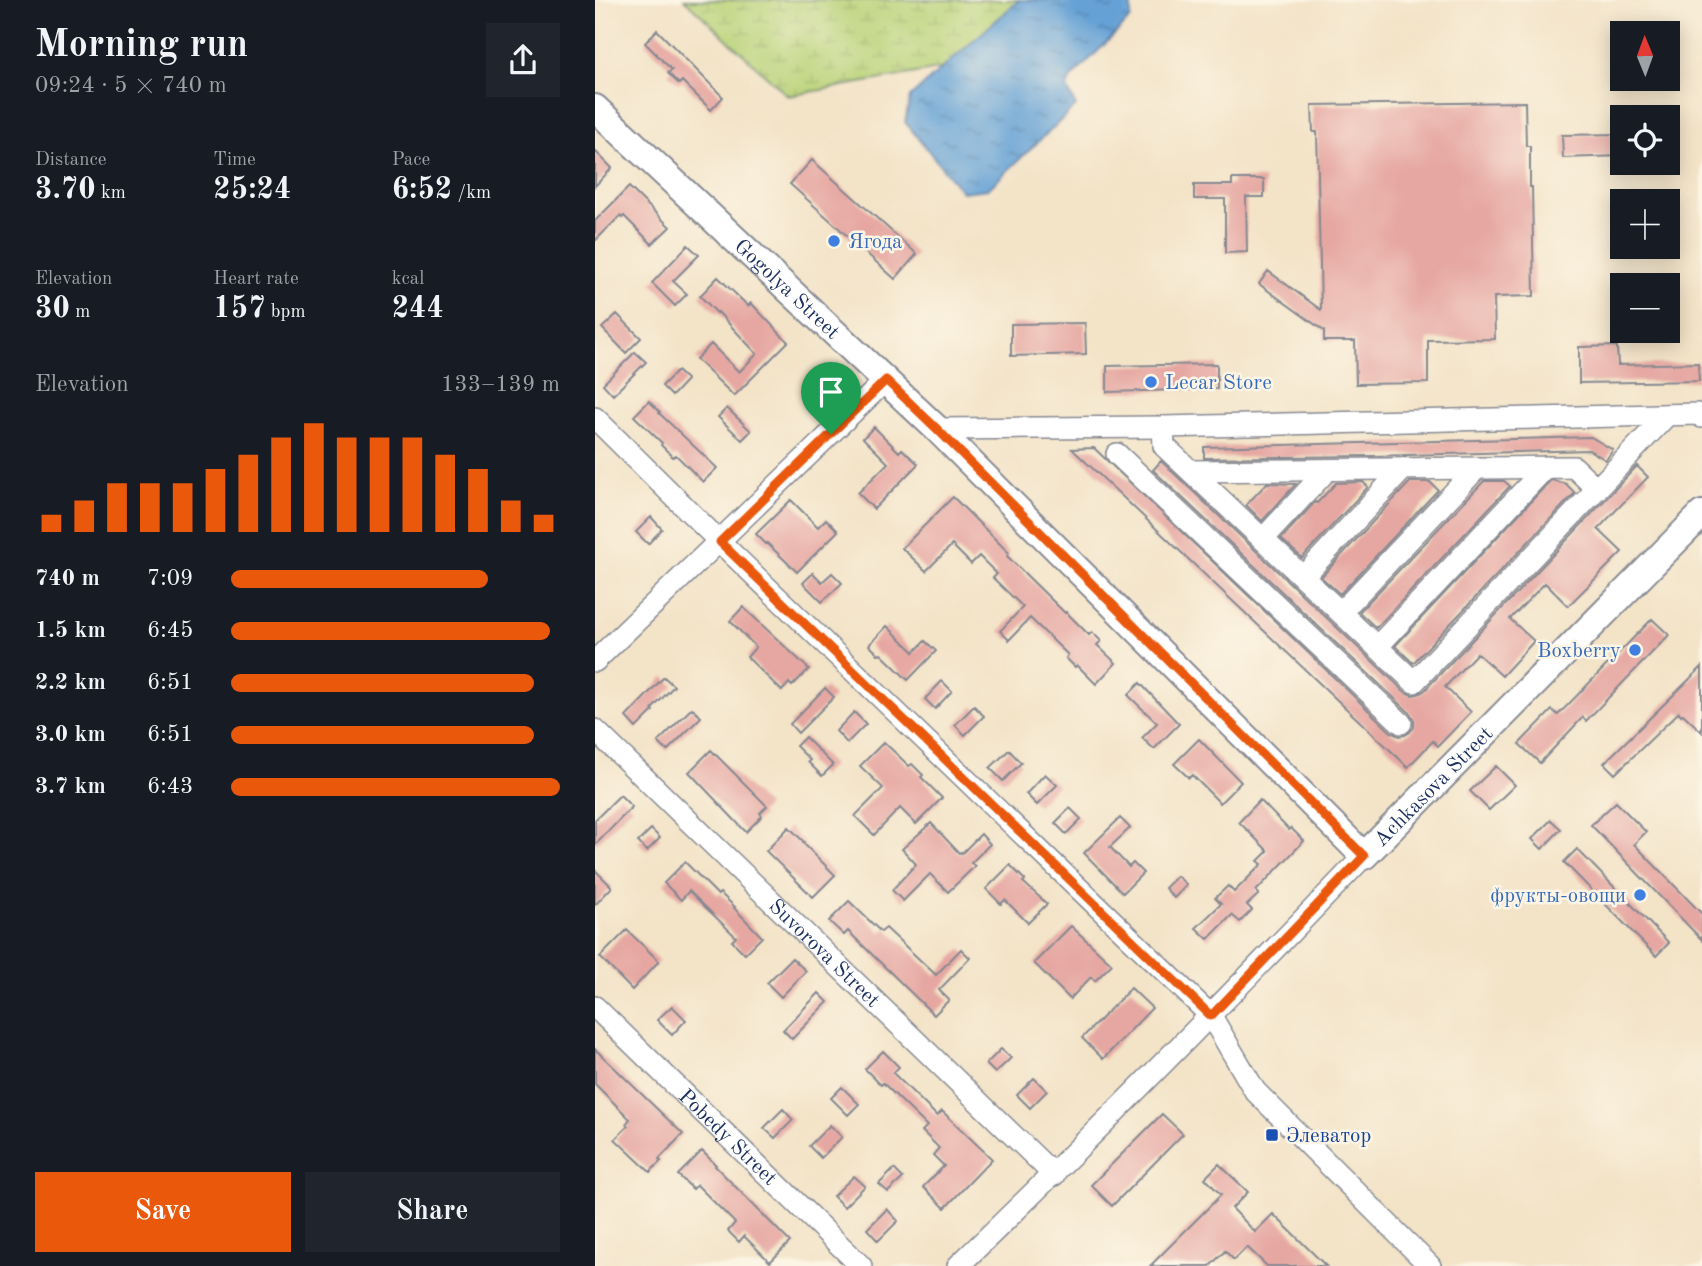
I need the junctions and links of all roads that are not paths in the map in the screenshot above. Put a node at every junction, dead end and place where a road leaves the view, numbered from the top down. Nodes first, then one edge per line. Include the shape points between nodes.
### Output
1 (595, 108) edge
2 (886, 380) junction
3 (1667, 415) junction
4 (1702, 417) edge
5 (595, 418) edge
6 (1163, 427) junction
7 (937, 429) junction
8 (1117, 454) dead end
9 (1546, 467) junction
10 (1477, 468) junction
11 (1189, 469) junction
12 (1403, 469) junction
13 (1327, 470) junction
14 (1597, 489) junction
15 (1161, 495) junction
16 (1702, 514) edge
17 (1263, 539) junction
18 (720, 542) junction
19 (1303, 577) junction
20 (1341, 612) junction
21 (1377, 647) junction
22 (595, 661) edge
23 (1401, 723) dead end
24 (595, 730) edge
25 (1364, 856) junction
26 (595, 1007) edge
27 (1211, 1016) junction
28 (1054, 1175) junction
29 (862, 1266) edge
30 (958, 1266) edge
31 (1430, 1266) edge

1 - 2 main road, Gogolya Street
2 - 7 main road, Gogolya Street
2 - 18 street
3 - 4 street
3 - 6 street
3 - 14 street
5 - 18 street
6 - 7 street
6 - 11 street via 1164,446
7 - 25 main road, Gogolya Street
8 - 15 street
9 - 10 street
9 - 14 street via 1574,467
9 - 21 street
10 - 12 street
10 - 20 street
11 - 13 street
11 - 15 street
11 - 17 street
12 - 13 street
12 - 19 street
13 - 17 street
14 - 21 street via 1414,682
15 - 23 street
16 - 25 main road, Achkasova Street
17 - 19 street
18 - 22 street
18 - 27 street
19 - 20 street
20 - 21 street
24 - 28 street, Suvorova Street
25 - 27 street, Achkasova Street
26 - 29 street, Pobedy Street
27 - 28 street, Achkasova Street
27 - 31 street via 1255,1091
28 - 30 street, Achkasova Street

